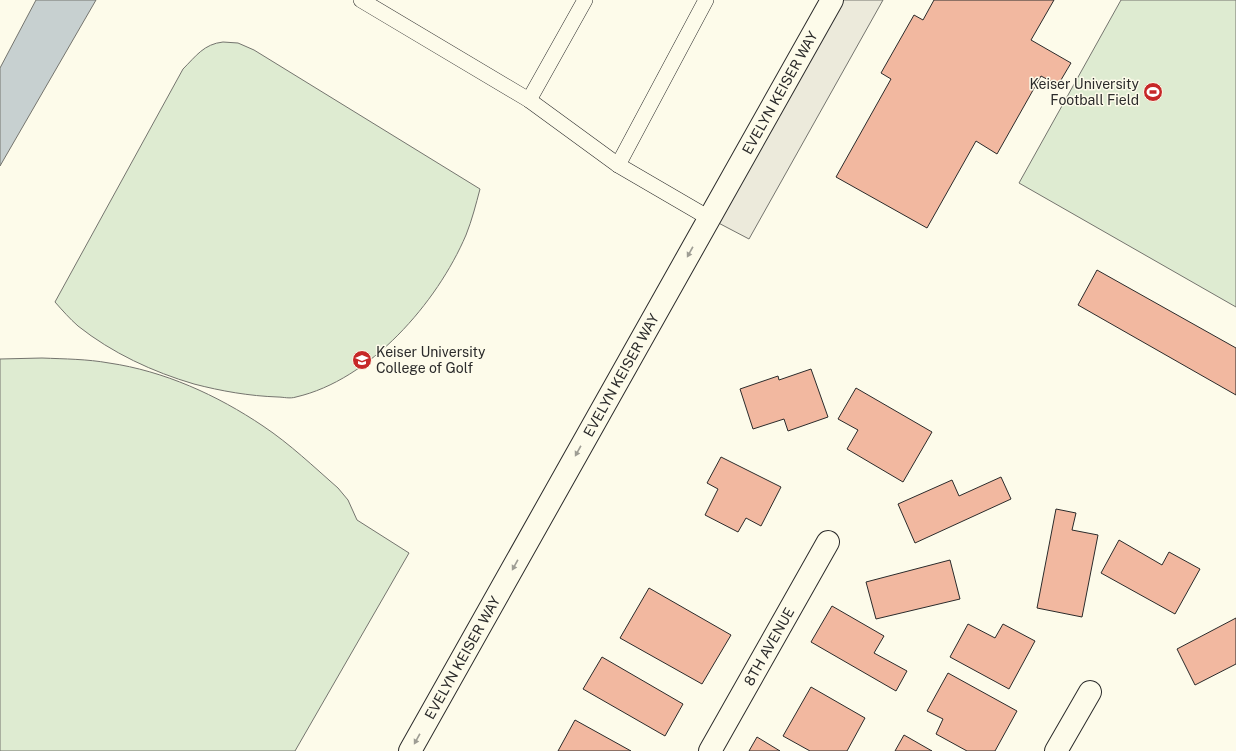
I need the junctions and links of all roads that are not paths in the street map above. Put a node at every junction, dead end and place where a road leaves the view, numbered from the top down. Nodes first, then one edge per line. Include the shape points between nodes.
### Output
1 (361, 0) edge
2 (585, 0) edge
3 (706, 0) edge
4 (832, 0) edge
5 (529, 100) junction
6 (618, 165) junction
7 (709, 218) junction
8 (828, 542) dead end
9 (1090, 692) dead end
10 (410, 751) edge
11 (710, 751) edge
12 (1056, 751) edge

1 - 5 lane
2 - 5 lane
3 - 6 lane
4 - 7 street, EVELYN KEISER WAY
5 - 6 lane
6 - 7 lane
7 -> 10 street, EVELYN KEISER WAY
8 - 11 street, 8TH AVENUE
9 - 12 street

